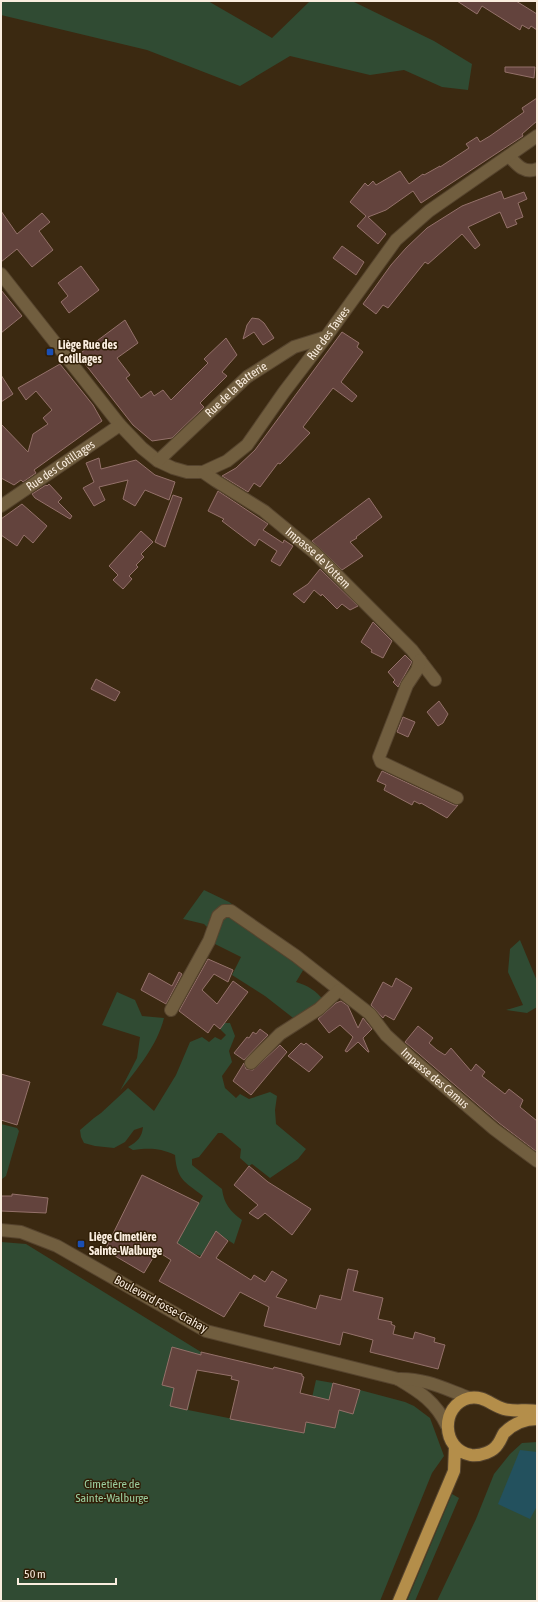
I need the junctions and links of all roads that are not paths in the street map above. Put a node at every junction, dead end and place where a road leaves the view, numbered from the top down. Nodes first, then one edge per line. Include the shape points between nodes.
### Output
1 (537, 136) edge
2 (509, 156) junction
3 (537, 170) edge
4 (1, 274) edge
5 (326, 337) junction
6 (120, 425) junction
7 (158, 461) junction
8 (204, 472) junction
9 (1, 506) edge
10 (420, 660) junction
11 (435, 680) dead end
12 (457, 798) dead end
13 (339, 990) junction
14 (171, 1010) dead end
15 (251, 1063) dead end
16 (537, 1161) edge
17 (1, 1230) edge
18 (398, 1379) junction
19 (470, 1398) junction
20 (496, 1405) junction
21 (537, 1411) edge
22 (537, 1419) edge
23 (447, 1426) junction
24 (504, 1434) junction
25 (455, 1446) junction
26 (471, 1454) junction
27 (454, 1471) junction
28 (399, 1601) edge

1 - 2 street, Rue des Tawes
2 - 3 street via 523,170
2 - 5 street, Rue des Tawes via 429,211 396,240
4 - 6 street, Rue des Tawes
5 - 7 street, Rue de la Batterie via 294,347 253,374
5 - 8 street, Rue des Tawes via 247,445 227,461
6 - 7 street, Rue des Tawes
6 - 9 street, Rue des Cotillages
7 - 8 street, Rue des Tawes via 187,472
8 - 10 street, Impasse de Vottem via 264,511 315,553
10 - 11 street, Impasse de Vottem
10 - 12 street via 379,757 381,762
13 - 14 street, Impasse des Camus via 296,956 231,911 224,911 218,916 209,940
13 - 15 street via 319,1009 280,1034
13 - 16 street, Impasse des Camus via 370,1014 386,1035 410,1057 494,1129
17 - 18 street, Boulevard Fosse-Crahay via 22,1232 57,1246 206,1331
18 - 19 street, Boulevard Fosse-Crahay via 412,1378 425,1381
18 - 23 street, Boulevard Fosse-Crahay via 436,1406
19 - 20 main road, Boulevard Fosse-Crahay via 488,1400
19 - 23 main road via 454,1407 448,1416
20 - 21 main road, Boulevard Fosse-Crahay via 504,1409
20 - 24 main road via 504,1421
22 - 24 main road via 522,1421
23 - 25 main road, Boulevard Fosse-Crahay via 449,1438
24 - 26 main road via 498,1445 490,1452
25 - 26 main road
25 - 27 main road
26 - 27 main road
27 - 28 main road

